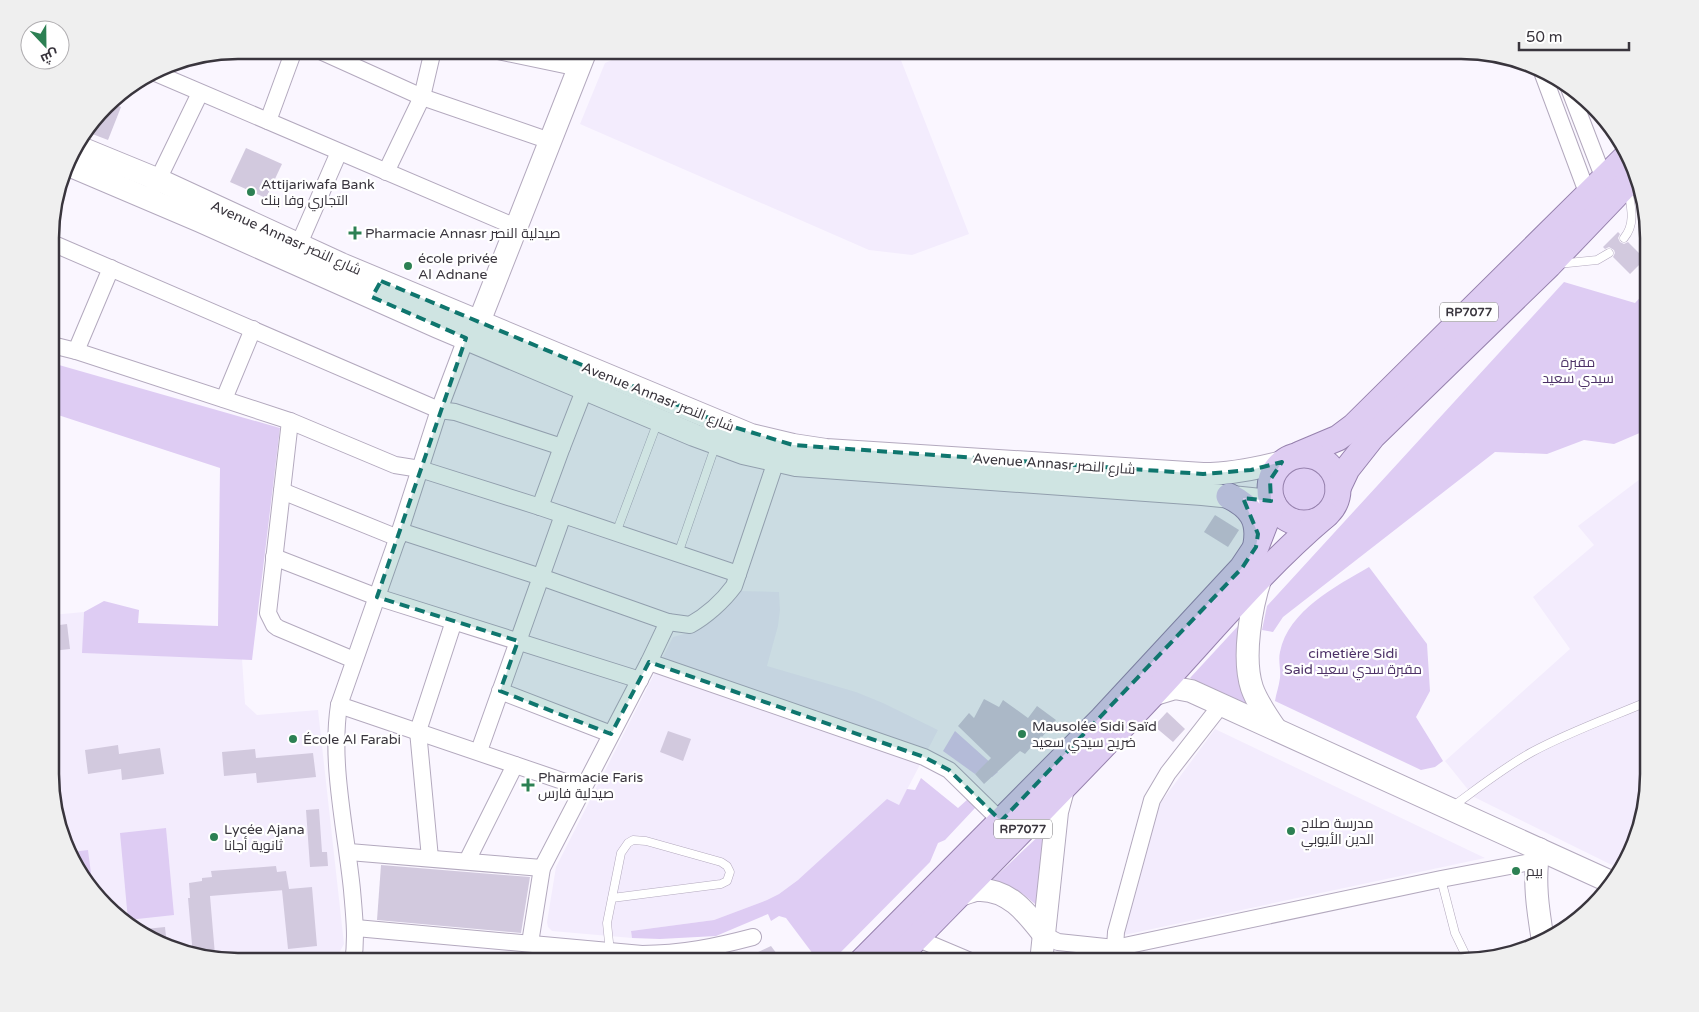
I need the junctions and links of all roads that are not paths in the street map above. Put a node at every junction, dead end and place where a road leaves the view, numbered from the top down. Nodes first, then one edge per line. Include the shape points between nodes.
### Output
1 (291, 59) edge
2 (338, 59) edge
3 (431, 59) edge
4 (582, 59) edge
5 (161, 76) edge
6 (1549, 82) edge
7 (200, 93) junction
8 (422, 97) junction
9 (1574, 99) edge
10 (268, 122) junction
11 (550, 141) junction
12 (82, 149) edge
13 (340, 152) junction
14 (1624, 163) edge
15 (73, 166) edge
16 (386, 172) junction
17 (1614, 183) edge
18 (154, 190) junction
19 (516, 227) junction
20 (1624, 238) dead end
21 (59, 246) edge
22 (295, 253) junction
23 (1610, 253) dead end
24 (1549, 265) junction
25 (111, 268) junction
26 (253, 329) junction
27 (474, 331) junction
28 (59, 347) edge
29 (76, 351) junction
30 (585, 388) junction
31 (224, 399) junction
32 (439, 410) junction
33 (658, 419) junction
34 (290, 420) junction
35 (717, 443) junction
36 (562, 447) junction
37 (1291, 458) junction
38 (776, 461) junction
39 (420, 468) junction
40 (1338, 488) junction
41 (282, 491) junction
42 (1229, 496) junction
43 (1272, 502) junction
44 (540, 506) junction
45 (563, 515) junction
46 (1326, 515) junction
47 (616, 533) junction
48 (399, 534) junction
49 (1256, 547) junction
50 (678, 554) junction
51 (274, 557) junction
52 (738, 574) junction
53 (541, 577) junction
54 (1261, 577) junction
55 (377, 597) junction
56 (454, 621) junction
57 (668, 622) junction
58 (518, 641) junction
59 (354, 660) junction
60 (650, 662) junction
61 (640, 680) junction
62 (500, 691) junction
63 (1152, 695) junction
64 (339, 704) junction
65 (1221, 705) junction
66 (1640, 705) edge
67 (1275, 728) junction
68 (418, 731) junction
69 (611, 734) junction
70 (478, 751) junction
71 (515, 765) junction
72 (1064, 786) junction
73 (583, 788) junction
74 (1450, 808) junction
75 (1001, 821) junction
76 (348, 852) junction
77 (1537, 855) junction
78 (430, 858) junction
79 (467, 861) junction
80 (542, 868) junction
81 (1441, 879) junction
82 (1605, 880) edge
83 (958, 896) junction
84 (612, 898) junction
85 (356, 928) junction
86 (1542, 934) edge
87 (1044, 935) junction
88 (753, 937) dead end
89 (916, 938) junction
90 (530, 943) junction
91 (354, 953) edge
92 (587, 953) edge
93 (610, 953) edge
94 (677, 953) edge
95 (870, 953) edge
96 (902, 953) edge
97 (952, 953) edge
98 (1042, 953) edge
99 (1105, 953) edge
100 (1114, 953) edge
101 (1123, 953) edge
102 (1465, 953) edge

1 - 10 street
2 - 8 street
3 - 8 street
4 - 11 main road
5 - 7 street
6 - 17 street
7 - 10 street
7 - 18 street
8 - 11 street
8 - 16 street
9 - 17 street
10 - 13 street
11 - 19 main road
12 - 18 main road, Avenue Annasr شارع النصر
13 - 16 street
13 - 22 street
14 - 17 main road, RP7077
15 - 18 main road, Avenue Annasr شارع النصر
16 - 19 street
17 - 20 lane via 1632,217
17 - 24 main road, RP7077
17 - 37 main road, RP7077 via 1354,426 1338,438
18 - 22 main road, Avenue Annasr شارع النصر
19 - 27 main road
21 - 25 street
22 - 27 main road, Avenue Annasr شارع النصر
23 - 24 lane via 1597,260
24 - 40 main road, RP7077 via 1373,436 1347,469
25 - 26 street
25 - 29 street
26 - 31 street
26 - 32 street
27 - 30 main road, Avenue Annasr شارع النصر
27 - 32 street via 462,349
27 - 37 main road, Avenue Annasr شارع النصر via 751,435 793,445 1203,474 1251,470
28 - 29 street
29 - 31 street
30 - 33 main road, Avenue Annasr شارع النصر
30 - 36 street
31 - 34 street
32 - 36 street via 455,412
32 - 39 street
33 - 35 main road, Avenue Annasr شارع النصر
33 - 47 lane
34 - 39 street via 396,465
34 - 41 street
35 - 38 main road, Avenue Annasr شارع النصر
35 - 50 lane
36 - 44 street
37 - 40 main road via 1317,457 1331,467
37 - 43 main road, RP7077 via 1274,470 1269,490
38 - 42 main road, Avenue Annasr شارع النصر
38 - 52 street
39 - 44 street
39 - 48 street
40 - 46 main road, RP7077 via 1337,498
41 - 48 street
41 - 51 street
42 - 43 main road, Avenue Annasr شارع النصر
42 - 49 main road via 1250,510 1258,534
43 - 46 main road via 1279,512 1296,522 1307,523
43 - 49 main road, RP7077
44 - 45 street
45 - 47 street
45 - 53 street
46 - 54 main road, RP7077 via 1293,543
47 - 50 street
48 - 53 street
48 - 55 street
49 - 75 main road, RP7077 via 1242,568 1109,712
50 - 52 street
51 - 55 street
51 - 59 street via 268,613 274,624
52 - 57 street via 729,593 699,620 690,626
53 - 57 street
53 - 58 street
54 - 63 main road, RP7077
54 - 67 main road via 1249,630 1248,667 1252,687
55 - 56 street
55 - 59 street
56 - 58 street
56 - 68 street
57 - 60 street
58 - 61 street
58 - 62 street
59 - 64 street
60 - 61 street
60 - 75 street via 924,757 949,770
61 - 69 street
62 - 69 street
62 - 70 street
63 - 65 main road via 1182,688
63 - 72 main road, RP7077
64 - 68 street
64 - 76 street via 337,760
65 - 67 main road
65 - 100 street via 1168,773 1152,800 1116,932
66 - 74 lane via 1531,752
67 - 74 main road
68 - 70 street
68 - 78 street
69 - 73 street
70 - 71 street
71 - 73 street
71 - 79 street
72 - 83 main road, RP7077
72 - 87 main road
73 - 80 street
74 - 77 main road
75 - 95 main road, RP7077
76 - 78 street
76 - 85 street
77 - 81 street
77 - 82 main road
77 - 86 main road
78 - 79 street
79 - 80 street
80 - 90 street
81 - 101 street
81 - 102 lane via 1455,933
83 - 87 main road via 976,890 1004,896 1017,903
83 - 89 main road, RP7077
84 - 84 lane via 621,853 633,840 721,862 730,872 727,881 721,884
84 - 93 lane via 607,923
85 - 90 street
85 - 91 street
87 - 98 main road
87 - 99 street via 1058,942
88 - 94 street
89 - 96 main road, RP7077
89 - 97 street
90 - 92 street

